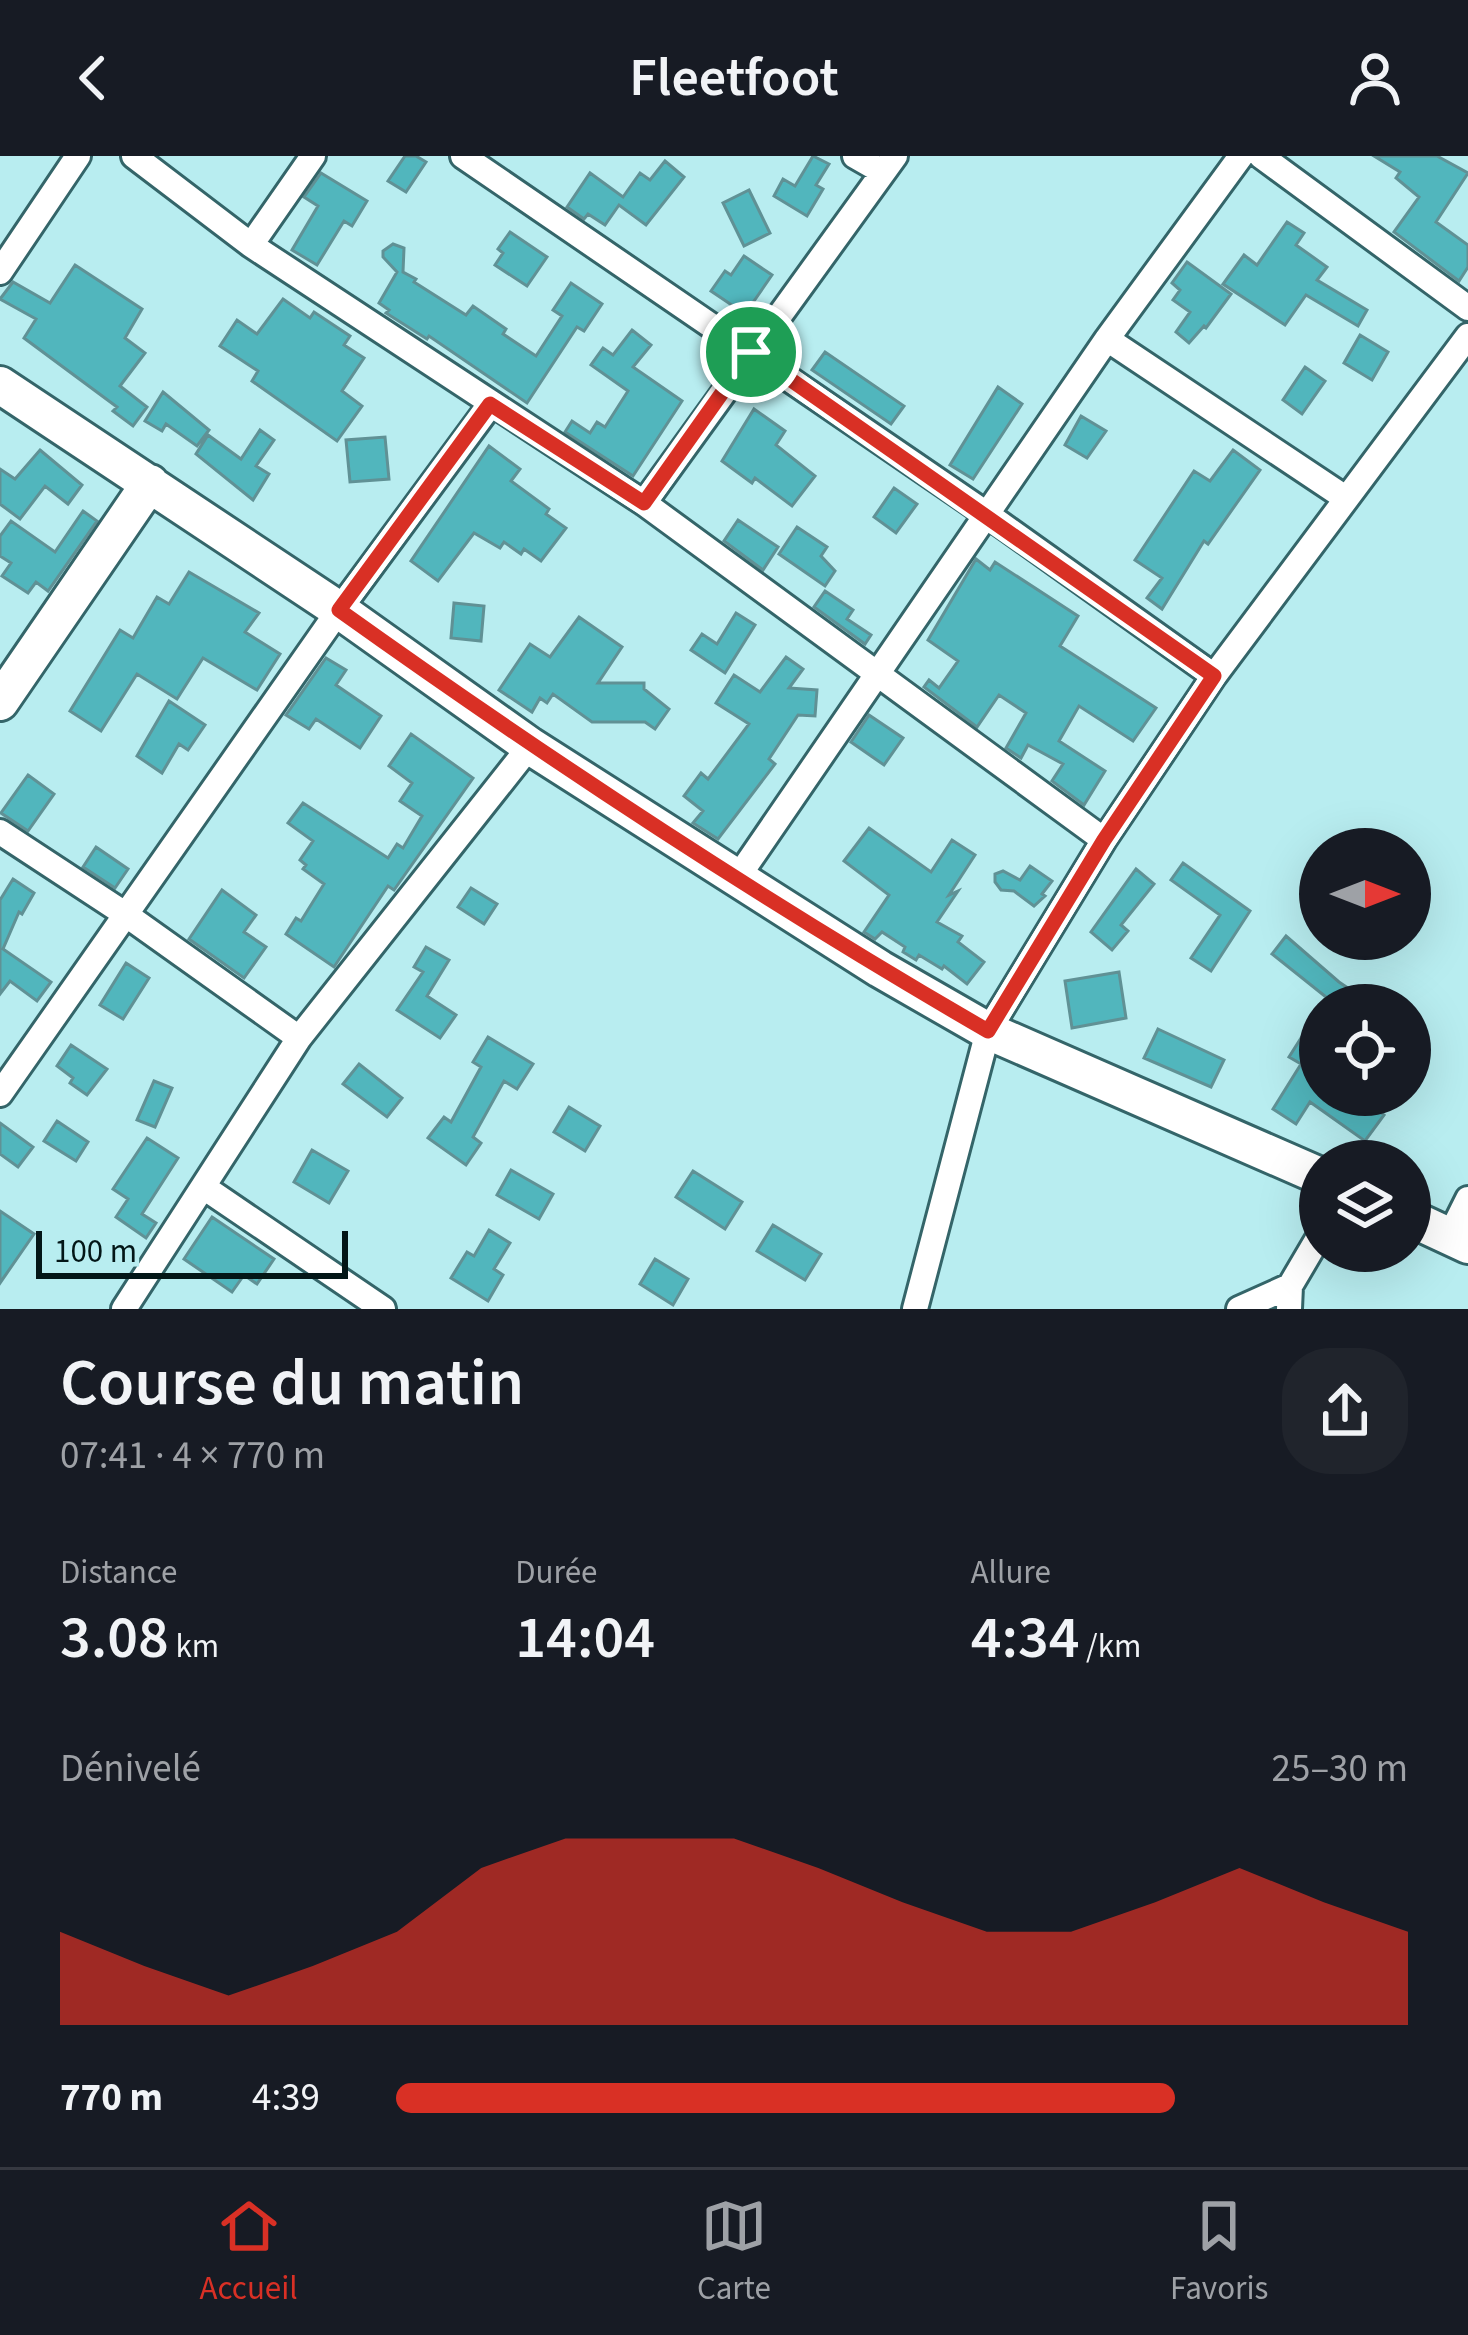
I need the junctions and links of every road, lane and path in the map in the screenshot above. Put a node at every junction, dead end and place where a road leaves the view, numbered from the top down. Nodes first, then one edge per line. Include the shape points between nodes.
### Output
1 (78, 156) edge
2 (134, 156) edge
3 (313, 156) edge
4 (463, 156) edge
5 (855, 156) edge
6 (1240, 156) edge
7 (1261, 156) edge
8 (889, 164) edge
9 (250, 245) junction
10 (0, 272) edge
11 (1468, 308) edge
12 (1468, 336) edge
13 (1107, 339) junction
14 (751, 352) junction
15 (0, 385) edge
16 (490, 404) junction
17 (150, 484) junction
18 (1345, 497) junction
19 (644, 503) junction
20 (988, 515) junction
21 (339, 610) junction
22 (877, 671) junction
23 (1214, 676) junction
24 (0, 702) edge
25 (530, 746) junction
26 (0, 832) edge
27 (1104, 840) junction
28 (738, 878) junction
29 (125, 914) junction
30 (988, 1031) junction
31 (299, 1038) junction
32 (0, 1094) edge
33 (1299, 1167) edge
34 (205, 1188) junction
35 (1468, 1199) edge
36 (1458, 1241) edge
37 (1290, 1298) edge
38 (124, 1309) edge
39 (382, 1309) edge
40 (915, 1309) edge
41 (1239, 1309) edge

1 - 10 street
2 - 9 street
3 - 9 street
4 - 14 street
5 - 8 street
6 - 13 street
7 - 11 street
8 - 14 street
9 - 16 street
12 - 18 street
13 - 18 street
13 - 20 street
14 - 19 street
14 - 20 street
15 - 17 main road
16 - 19 street
16 - 21 street
17 - 21 main road
17 - 24 main road
18 - 23 street
19 - 22 street
20 - 22 street
20 - 23 street
21 - 25 main road
21 - 29 street
22 - 27 street
22 - 28 street
23 - 27 street
25 - 28 main road
25 - 31 street
26 - 29 street
27 - 30 street
28 - 30 main road
29 - 31 street
29 - 32 street
30 - 33 main road
30 - 40 street
31 - 34 street
34 - 38 street
34 - 39 street
35 - 36 street
37 - 41 street

